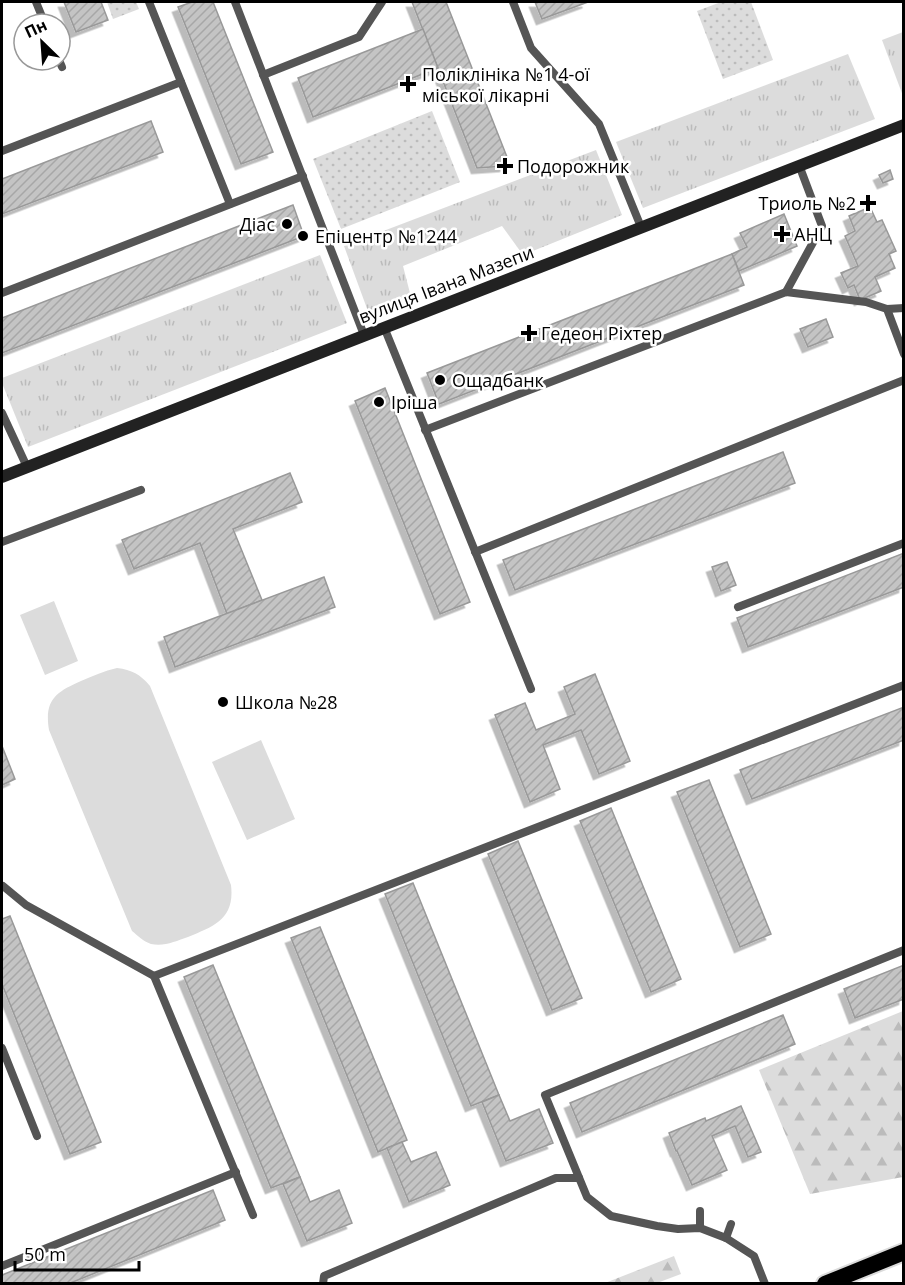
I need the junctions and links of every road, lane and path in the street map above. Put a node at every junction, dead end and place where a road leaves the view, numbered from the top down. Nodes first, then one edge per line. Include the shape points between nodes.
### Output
1 (150, 2) edge
2 (235, 2) edge
3 (382, 2) edge
4 (513, 2) edge
5 (263, 75) junction
6 (182, 82) junction
7 (903, 125) edge
8 (2, 151) edge
9 (799, 165) junction
10 (303, 176) junction
11 (230, 204) junction
12 (641, 227) junction
13 (786, 292) junction
14 (2, 293) edge
15 (903, 308) edge
16 (887, 309) junction
17 (384, 327) junction
18 (364, 335) junction
19 (903, 354) edge
20 (903, 380) edge
21 (2, 413) edge
22 (425, 430) junction
23 (27, 467) junction
24 (2, 477) edge
25 (141, 490) dead end
26 (2, 542) edge
27 (903, 543) edge
28 (475, 552) junction
29 (738, 607) dead end
30 (903, 685) edge
31 (531, 689) dead end
32 (2, 885) edge
33 (903, 950) edge
34 (154, 976) junction
35 (2, 1048) edge
36 (37, 1136) dead end
37 (236, 1172) junction
38 (579, 1178) junction
39 (700, 1211) dead end
40 (253, 1215) dead end
41 (731, 1224) dead end
42 (700, 1228) junction
43 (726, 1238) junction
44 (903, 1252) edge
45 (2, 1266) edge
46 (323, 1284) edge
47 (765, 1284) edge
48 (825, 1284) edge

1 - 6 lane
2 - 5 lane
3 - 5 lane via 359,37
4 - 12 lane via 531,48 599,124
5 - 10 lane
6 - 8 lane
6 - 11 lane
7 - 9 main road, вулиця Івана Мазепи
9 - 12 main road, вулиця Івана Мазепи
9 - 13 lane via 822,226
10 - 11 lane
10 - 18 lane
11 - 14 lane
12 - 17 main road, вулиця Івана Мазепи
13 - 16 lane via 866,302
13 - 22 lane
15 - 16 lane
16 - 19 lane
17 - 18 main road, вулиця Івана Мазепи
17 - 22 lane
18 - 23 main road, вулиця Івана Мазепи
20 - 28 lane
21 - 23 lane
22 - 28 lane
23 - 24 main road, вулиця Івана Мазепи
25 - 26 lane
27 - 29 lane
28 - 31 lane
30 - 34 lane
32 - 34 lane via 26,905
33 - 38 lane via 545,1095
34 - 37 lane
35 - 36 lane
37 - 40 lane
37 - 45 lane
38 - 42 lane via 587,1197 611,1216 657,1226
38 - 46 lane via 556,1178 324,1276
39 - 42 lane
41 - 43 lane
42 - 43 lane
43 - 47 lane via 754,1256
44 - 48 highway

